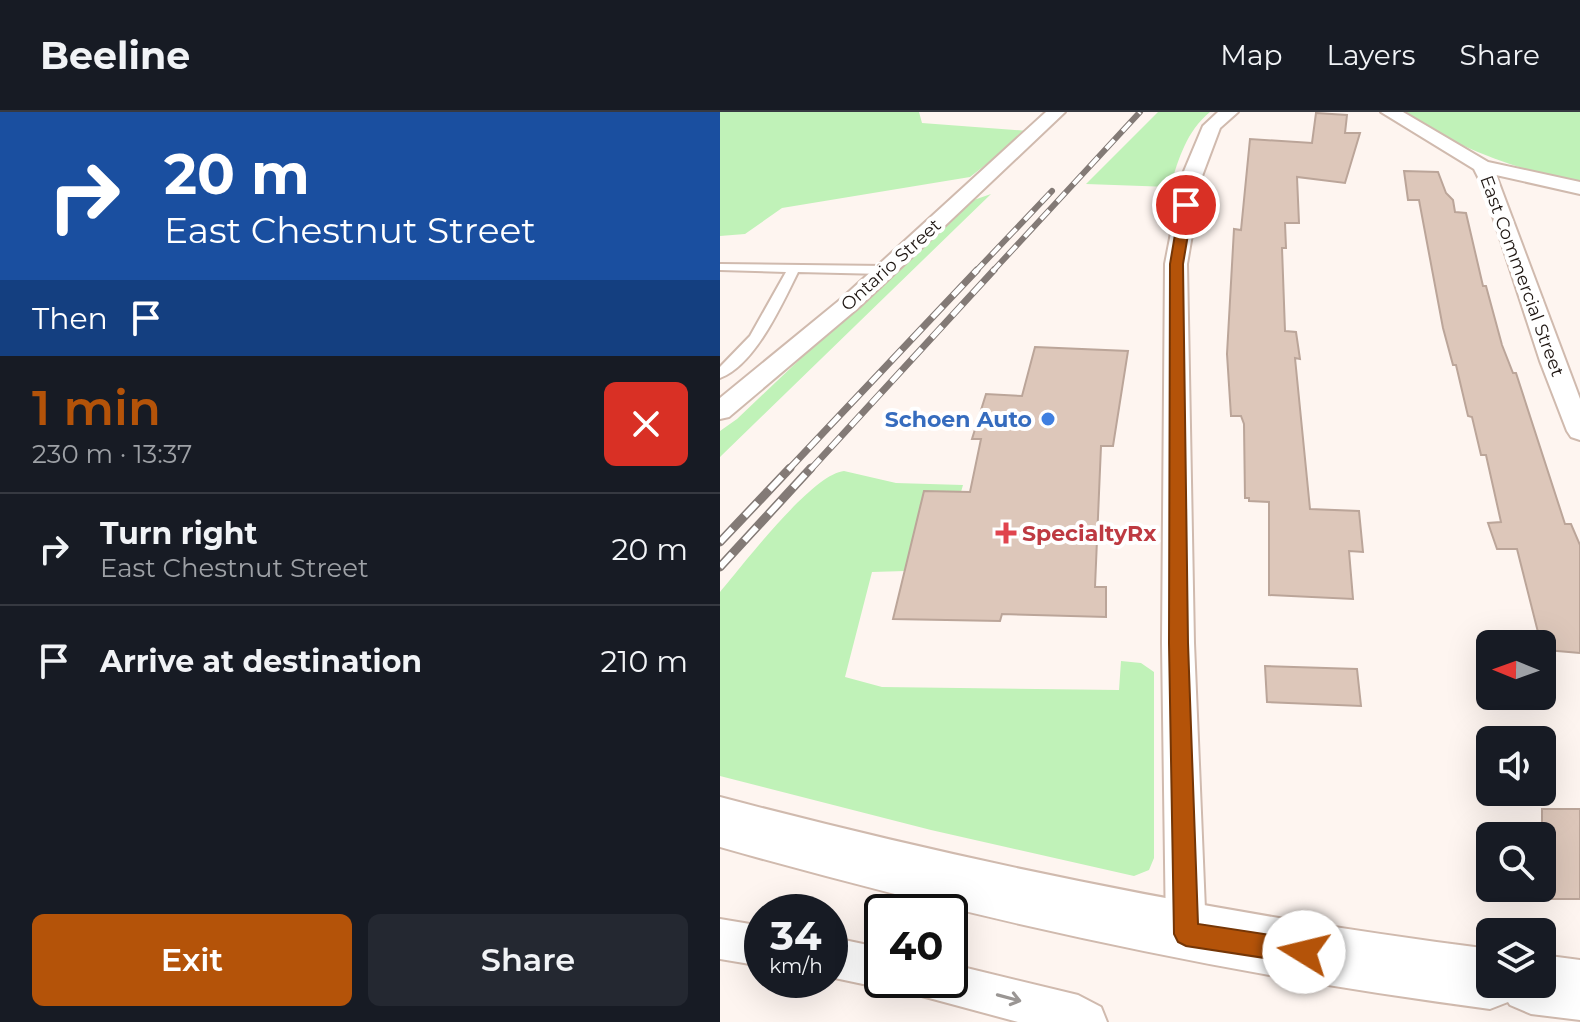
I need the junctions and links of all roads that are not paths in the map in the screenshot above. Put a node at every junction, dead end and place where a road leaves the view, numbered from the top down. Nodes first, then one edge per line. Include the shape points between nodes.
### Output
1 (1056, 112) edge
2 (1229, 112) edge
3 (1390, 112) edge
4 (1482, 166) junction
5 (1580, 188) edge
6 (720, 267) edge
7 (794, 268) junction
8 (884, 270) junction
9 (720, 374) edge
10 (722, 408) edge
11 (1580, 431) edge
12 (720, 822) edge
13 (1186, 934) junction
14 (720, 939) edge
15 (744, 943) edge
16 (1476, 977) edge
17 (1556, 987) edge
18 (968, 989) edge
19 (1580, 990) edge
20 (1086, 1022) edge

1 - 8 street, Ontario Street
2 - 13 street via 1212,126 1192,176 1176,264
3 - 4 street
4 - 5 street
4 - 11 street, East Commercial Street
6 - 7 lane
7 - 8 lane
7 - 9 lane via 761,334
8 - 10 street, Ontario Street
12 - 13 street via 885,868
13 - 16 street
14 - 15 street
17 - 19 street
18 -> 20 street

